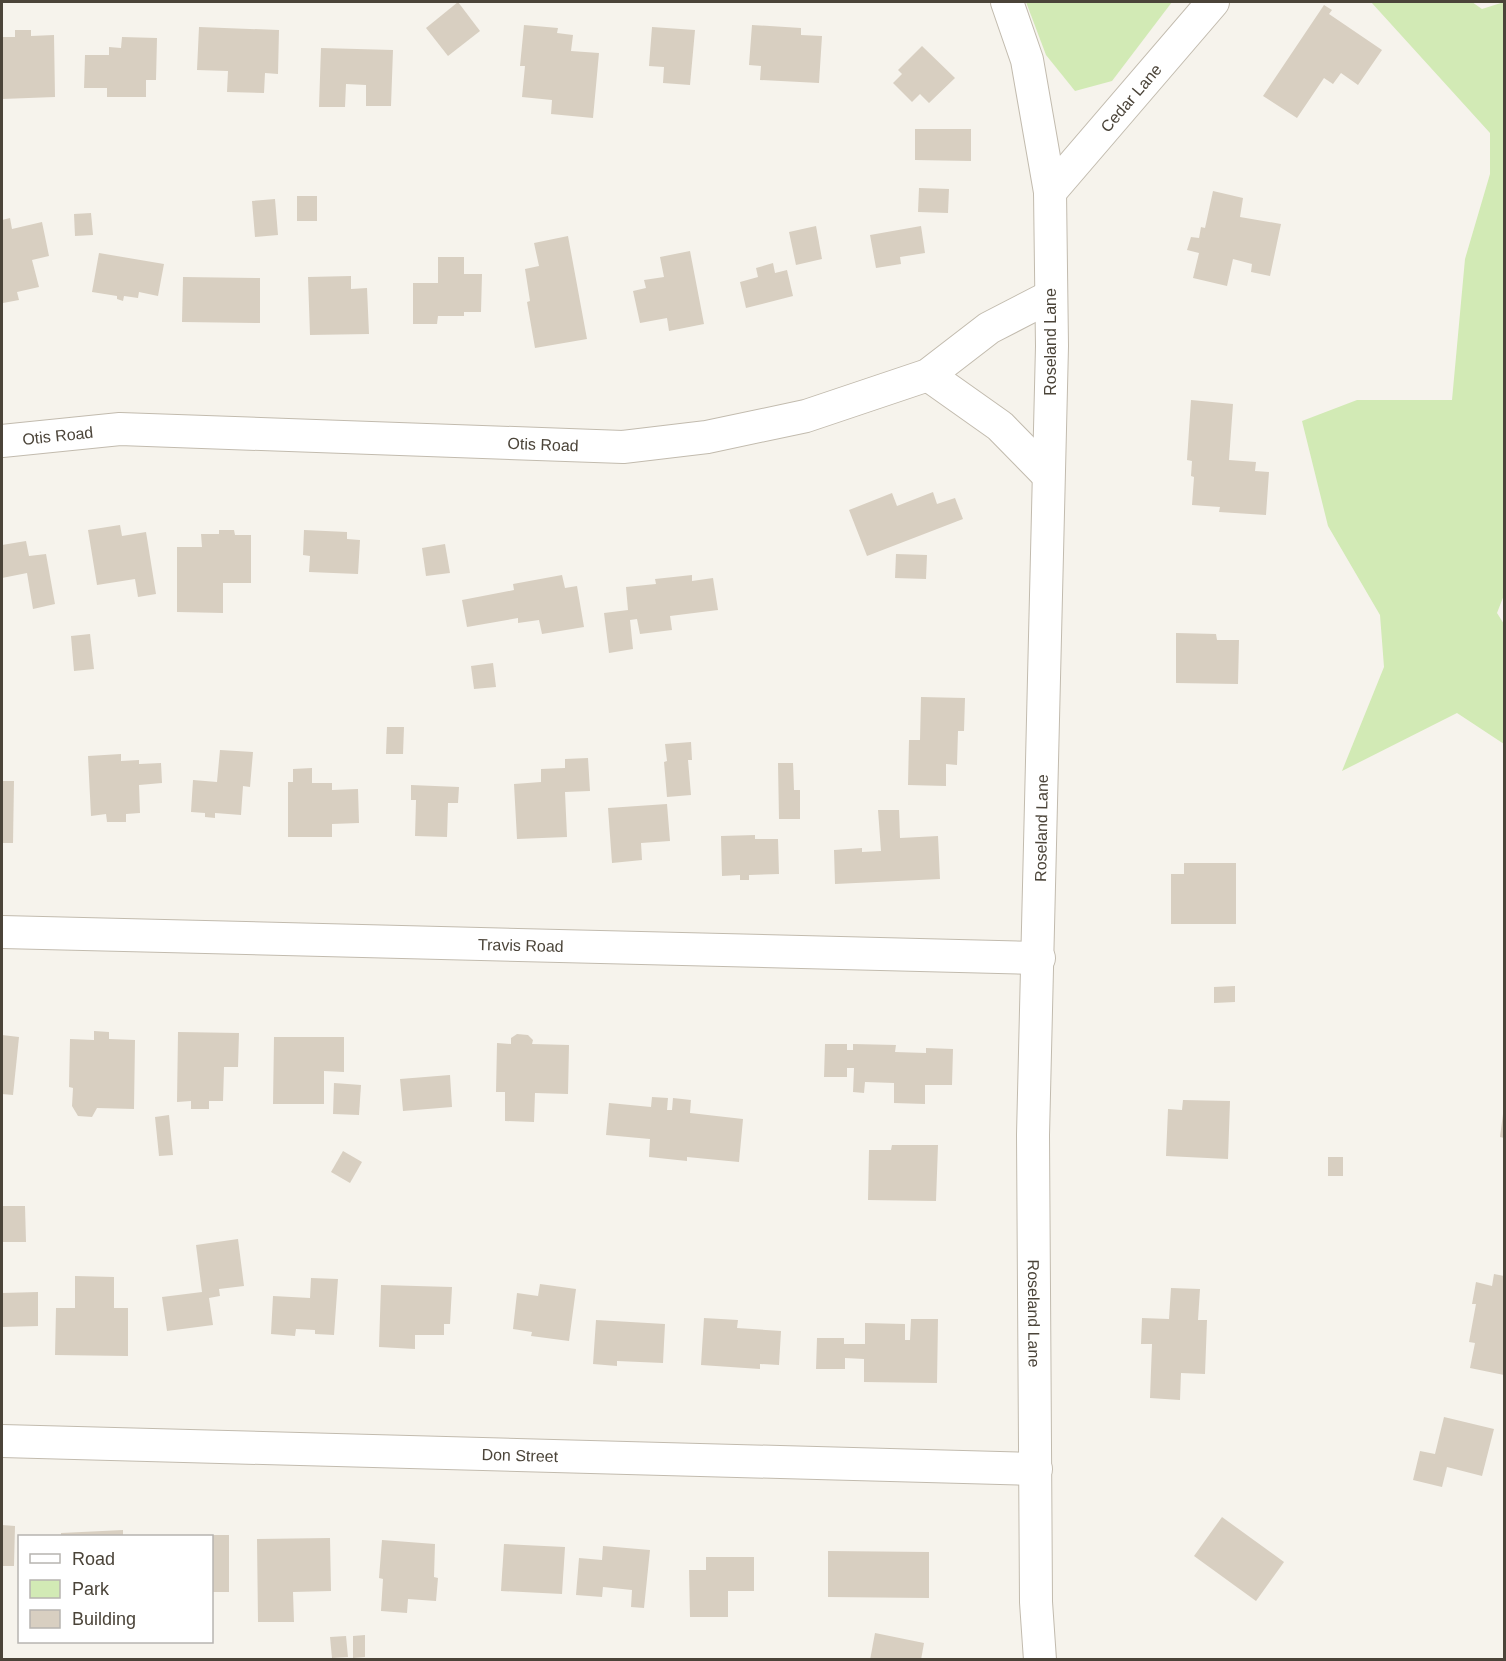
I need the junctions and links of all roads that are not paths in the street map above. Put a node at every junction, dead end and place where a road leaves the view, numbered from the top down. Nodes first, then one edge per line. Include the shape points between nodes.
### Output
1 (1007, 2) edge
2 (1213, 2) edge
3 (1050, 192) junction
4 (1051, 296) junction
5 (928, 375) junction
6 (2, 441) edge
7 (1048, 475) junction
8 (2, 932) edge
9 (1039, 958) junction
10 (2, 1441) edge
11 (1036, 1469) junction
12 (1040, 1659) edge

1 - 3 street, Roseland Lane via 1027,60
2 - 3 street, Cedar Lane
3 - 4 street, Roseland Lane
4 - 5 street, Otis Road via 989,328
4 - 7 street, Roseland Lane
5 - 6 street, Otis Road via 806,416 707,437 623,447 120,429
5 - 7 street via 1000,426
7 - 9 street, Roseland Lane
8 - 9 street, Travis Road
9 - 11 street, Roseland Lane via 1033,1135
10 - 11 street, Don Street
11 - 12 street, Roseland Lane

